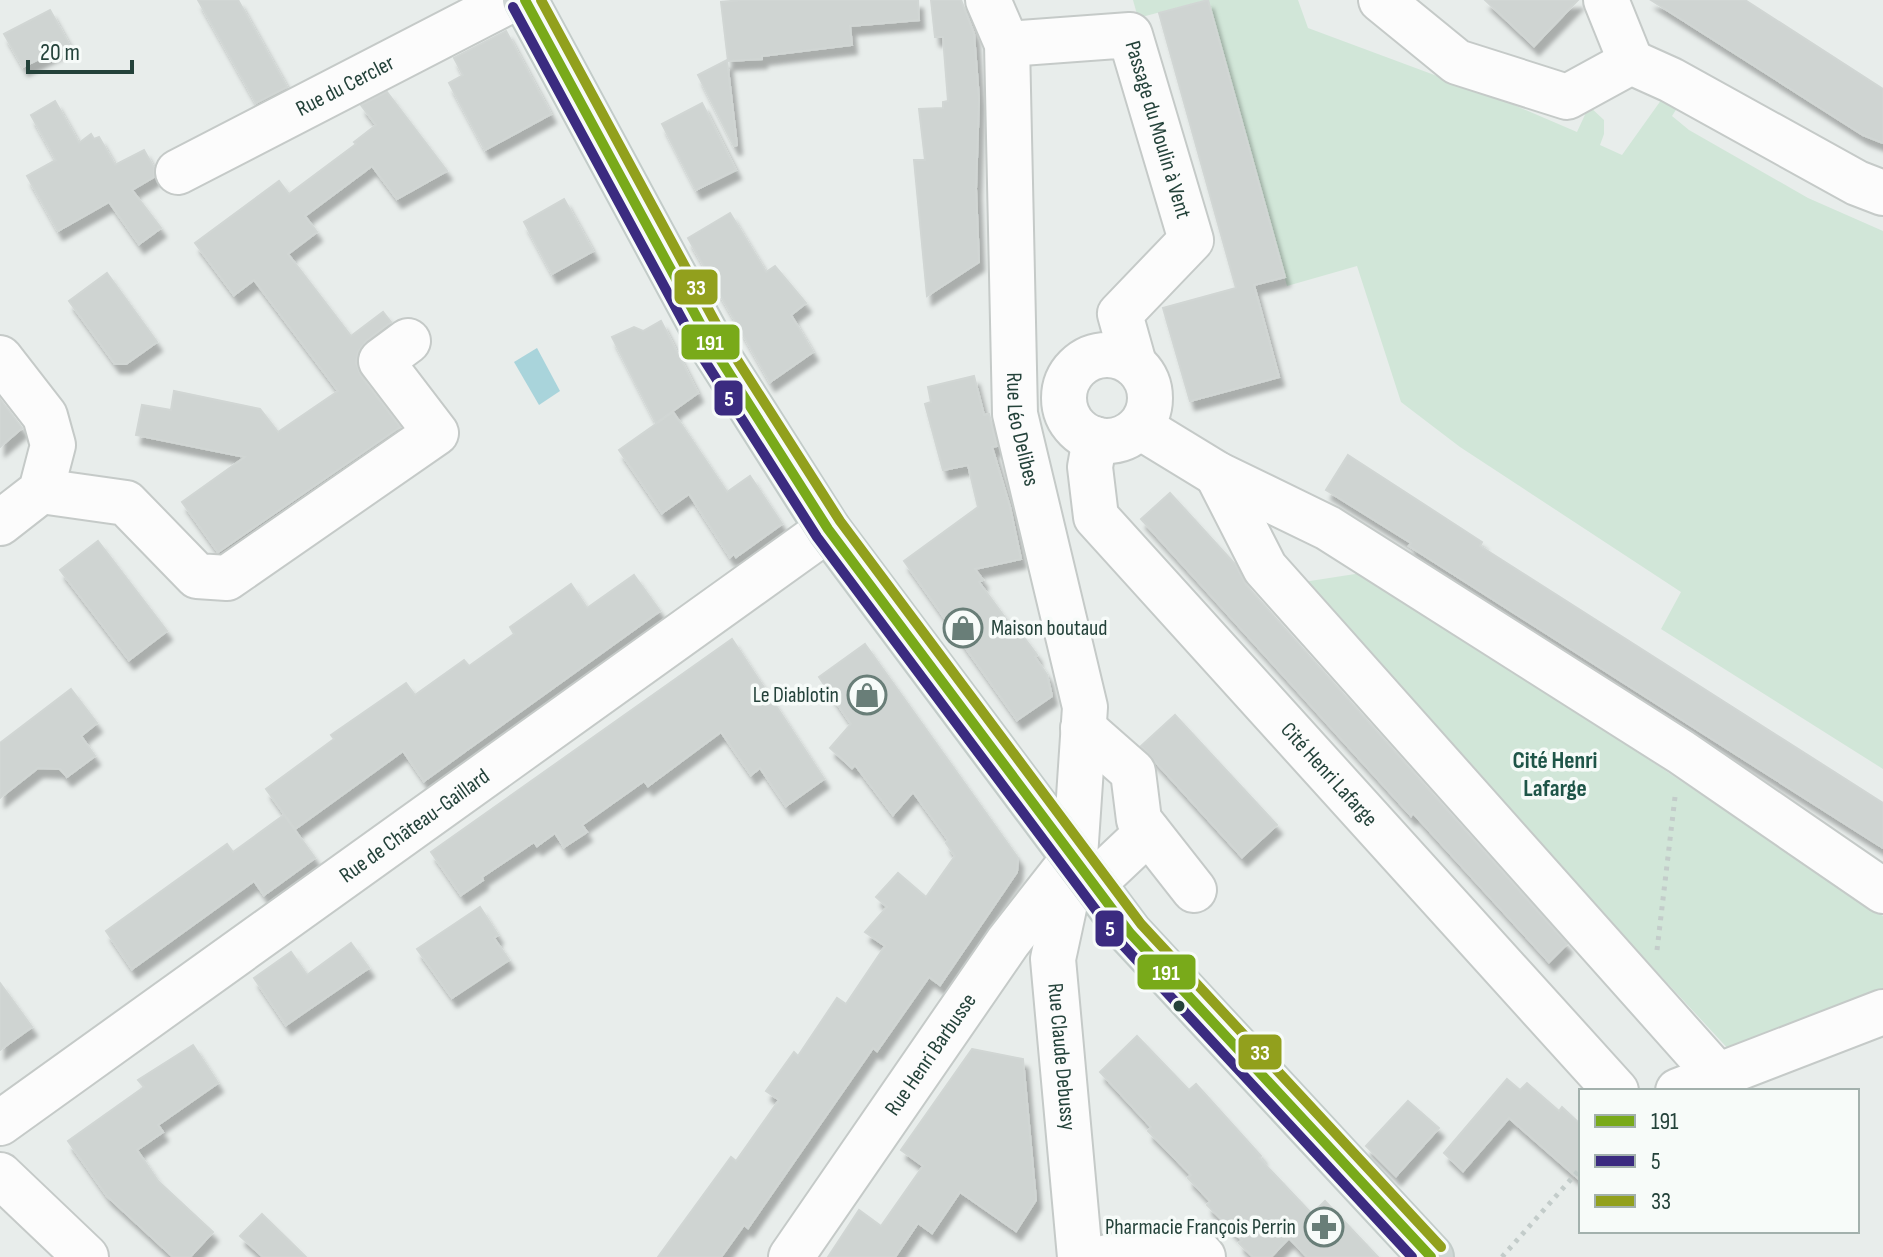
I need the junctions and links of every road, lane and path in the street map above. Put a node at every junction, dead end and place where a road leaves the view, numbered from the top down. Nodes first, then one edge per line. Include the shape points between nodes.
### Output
1 (511, 0) edge
2 (525, 0) edge
3 (988, 0) edge
4 (1381, 0) edge
5 (1606, 0) edge
6 (1007, 44) junction
7 (1631, 62) junction
8 (178, 172) dead end
9 (1883, 193) edge
10 (408, 341) dead end
11 (0, 358) edge
12 (1134, 364) junction
13 (1064, 405) junction
14 (1015, 414) junction
15 (1140, 427) junction
16 (1095, 439) junction
17 (1217, 474) junction
18 (41, 491) junction
19 (0, 523) edge
20 (828, 529) junction
21 (1083, 728) junction
22 (1681, 752) junction
23 (1148, 832) junction
24 (1084, 870) junction
25 (1194, 890) dead end
26 (1883, 891) edge
27 (1651, 999) junction
28 (1883, 1012) edge
29 (1718, 1076) junction
30 (1614, 1089) edge
31 (1683, 1089) edge
32 (0, 1123) edge
33 (1579, 1170) edge
34 (0, 1175) edge
35 (86, 1257) edge
36 (791, 1257) edge
37 (1080, 1257) edge
38 (1107, 1257) edge
39 (1203, 1257) edge
40 (1431, 1257) edge
41 (1502, 1257) edge

1 - 8 street, Rue du Cercler
2 - 20 main road via 715,351
3 - 6 street, Rue Léo Delibes
4 - 7 street via 1457,62 1567,97
5 - 7 street
6 - 12 street, Passage du Moulin à Vent via 1130,35 1191,240 1120,314
6 - 14 street, Rue Léo Delibes
7 - 9 street
10 - 18 street via 381,361 436,433 227,578 197,576 126,503
11 - 18 street via 45,416 53,445
12 - 13 street via 1106,355 1080,365 1070,376
12 - 15 street via 1149,387 1151,401
13 - 14 street
13 - 16 street via 1077,430
14 - 21 street, Rue Léo Delibes via 1085,707
15 - 16 street via 1117,441
15 - 17 street
16 - 30 street, Cité Henri Lafarge via 1090,467 1096,517
17 - 22 street via 1328,528
17 - 27 street via 1265,568
18 - 19 street
20 - 24 main road
20 - 32 street, Rue de Château-Gaillard
21 - 23 street via 1133,772 1139,820
21 - 24 street, Rue Léo Delibes
22 - 26 street
22 - 27 path
23 - 24 street, Rue Henri Barbusse
23 - 25 street
24 - 36 street, Rue Henri Barbusse via 1008,942
24 - 37 street, Rue Claude Debussy via 1053,959
24 - 40 main road via 1130,933
27 - 29 street
28 - 29 street
29 - 31 street
33 - 41 path
34 - 35 street
38 - 39 street via 1193,1246

